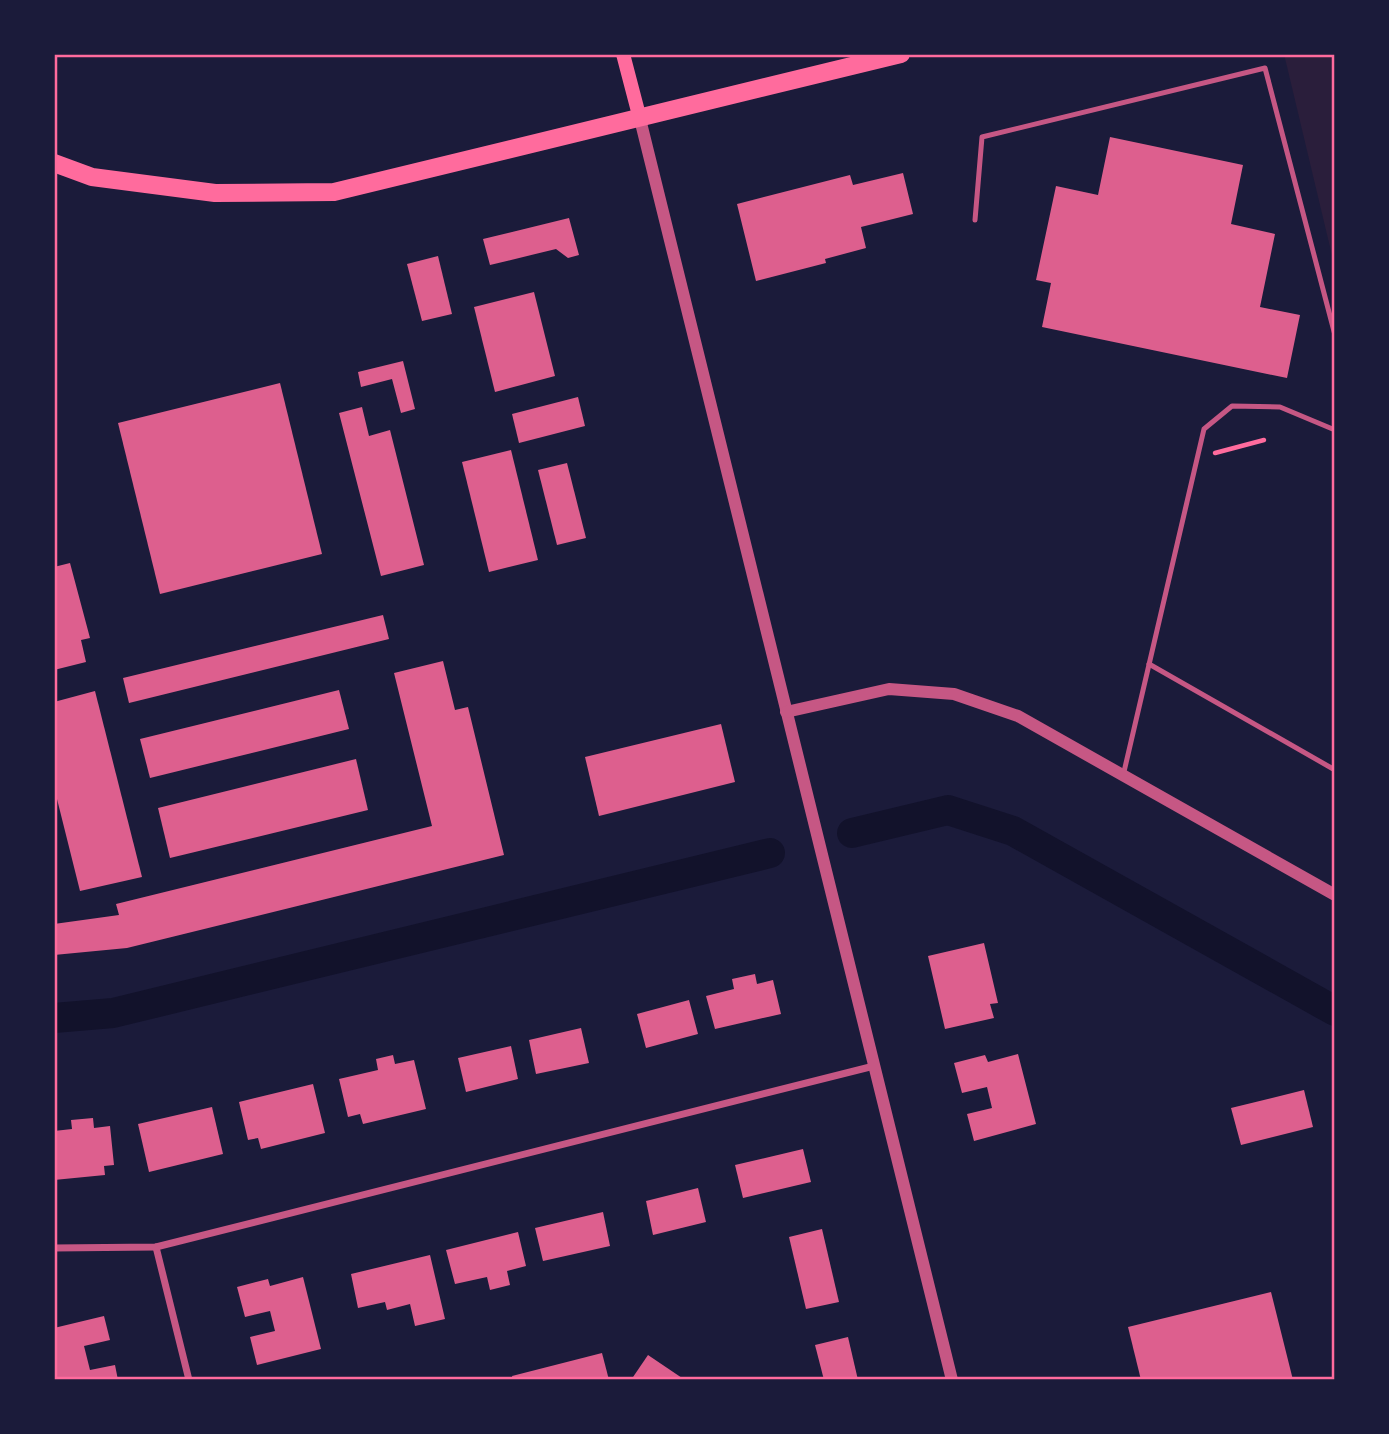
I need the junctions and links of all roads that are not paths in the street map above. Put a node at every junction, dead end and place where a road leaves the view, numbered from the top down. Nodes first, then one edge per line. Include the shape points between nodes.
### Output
1 (623, 54) edge
2 (901, 54) edge
3 (640, 119) junction
4 (54, 163) edge
5 (975, 220) dead end
6 (1335, 335) edge
7 (1335, 430) edge
8 (1149, 664) junction
9 (786, 712) junction
10 (1335, 770) edge
11 (1123, 776) junction
12 (1335, 895) edge
13 (874, 1066) junction
14 (156, 1247) junction
15 (54, 1248) edge
16 (189, 1380) edge
17 (952, 1380) edge

1 - 3 main road
2 - 3 main road
3 - 4 main road via 334,192 215,193 92,177
3 - 9 street
5 - 6 lane via 982,137 1265,68
7 - 8 lane via 1280,407 1232,406 1204,429
8 - 10 lane
8 - 11 lane
9 - 11 street via 889,689 954,694 1018,716
9 - 13 street
11 - 12 street
13 - 14 street
13 - 17 street
14 - 15 street
14 - 16 street

